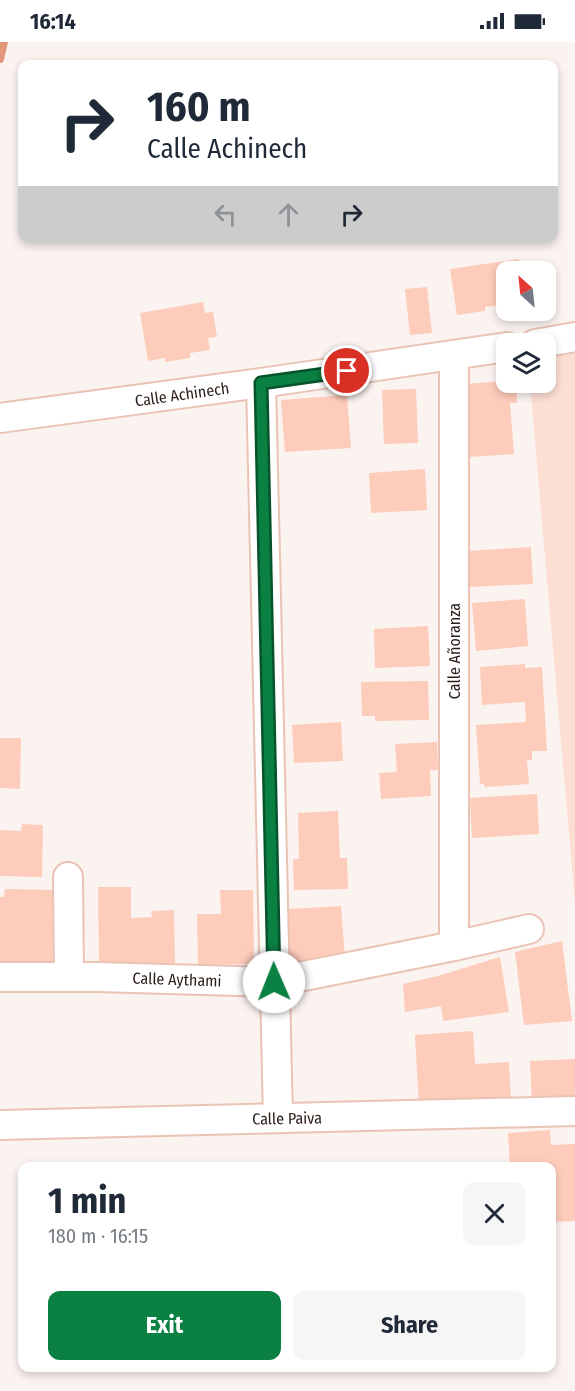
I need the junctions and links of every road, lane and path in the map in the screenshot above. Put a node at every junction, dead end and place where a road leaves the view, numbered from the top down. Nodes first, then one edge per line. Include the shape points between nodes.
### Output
1 (575, 337) edge
2 (556, 340) edge
3 (496, 349) edge
4 (454, 355) junction
5 (261, 383) junction
6 (0, 418) edge
7 (68, 877) dead end
8 (529, 929) dead end
9 (454, 946) junction
10 (0, 977) edge
11 (69, 977) junction
12 (274, 982) junction
13 (575, 1111) edge
14 (278, 1118) junction
15 (0, 1125) edge

1 - 2 street
3 - 4 street, Calle Achinech
4 - 5 street, Calle Achinech
4 - 9 street, Calle Añoranza
5 - 6 street, Calle Achinech
5 - 12 street
7 - 11 street
8 - 9 street, Calle Aythami
9 - 12 street, Calle Aythami
10 - 11 street, Calle Aythami
11 - 12 street, Calle Aythami
12 - 14 street
13 - 14 street, Calle Paiva
14 - 15 street, Calle Paiva

